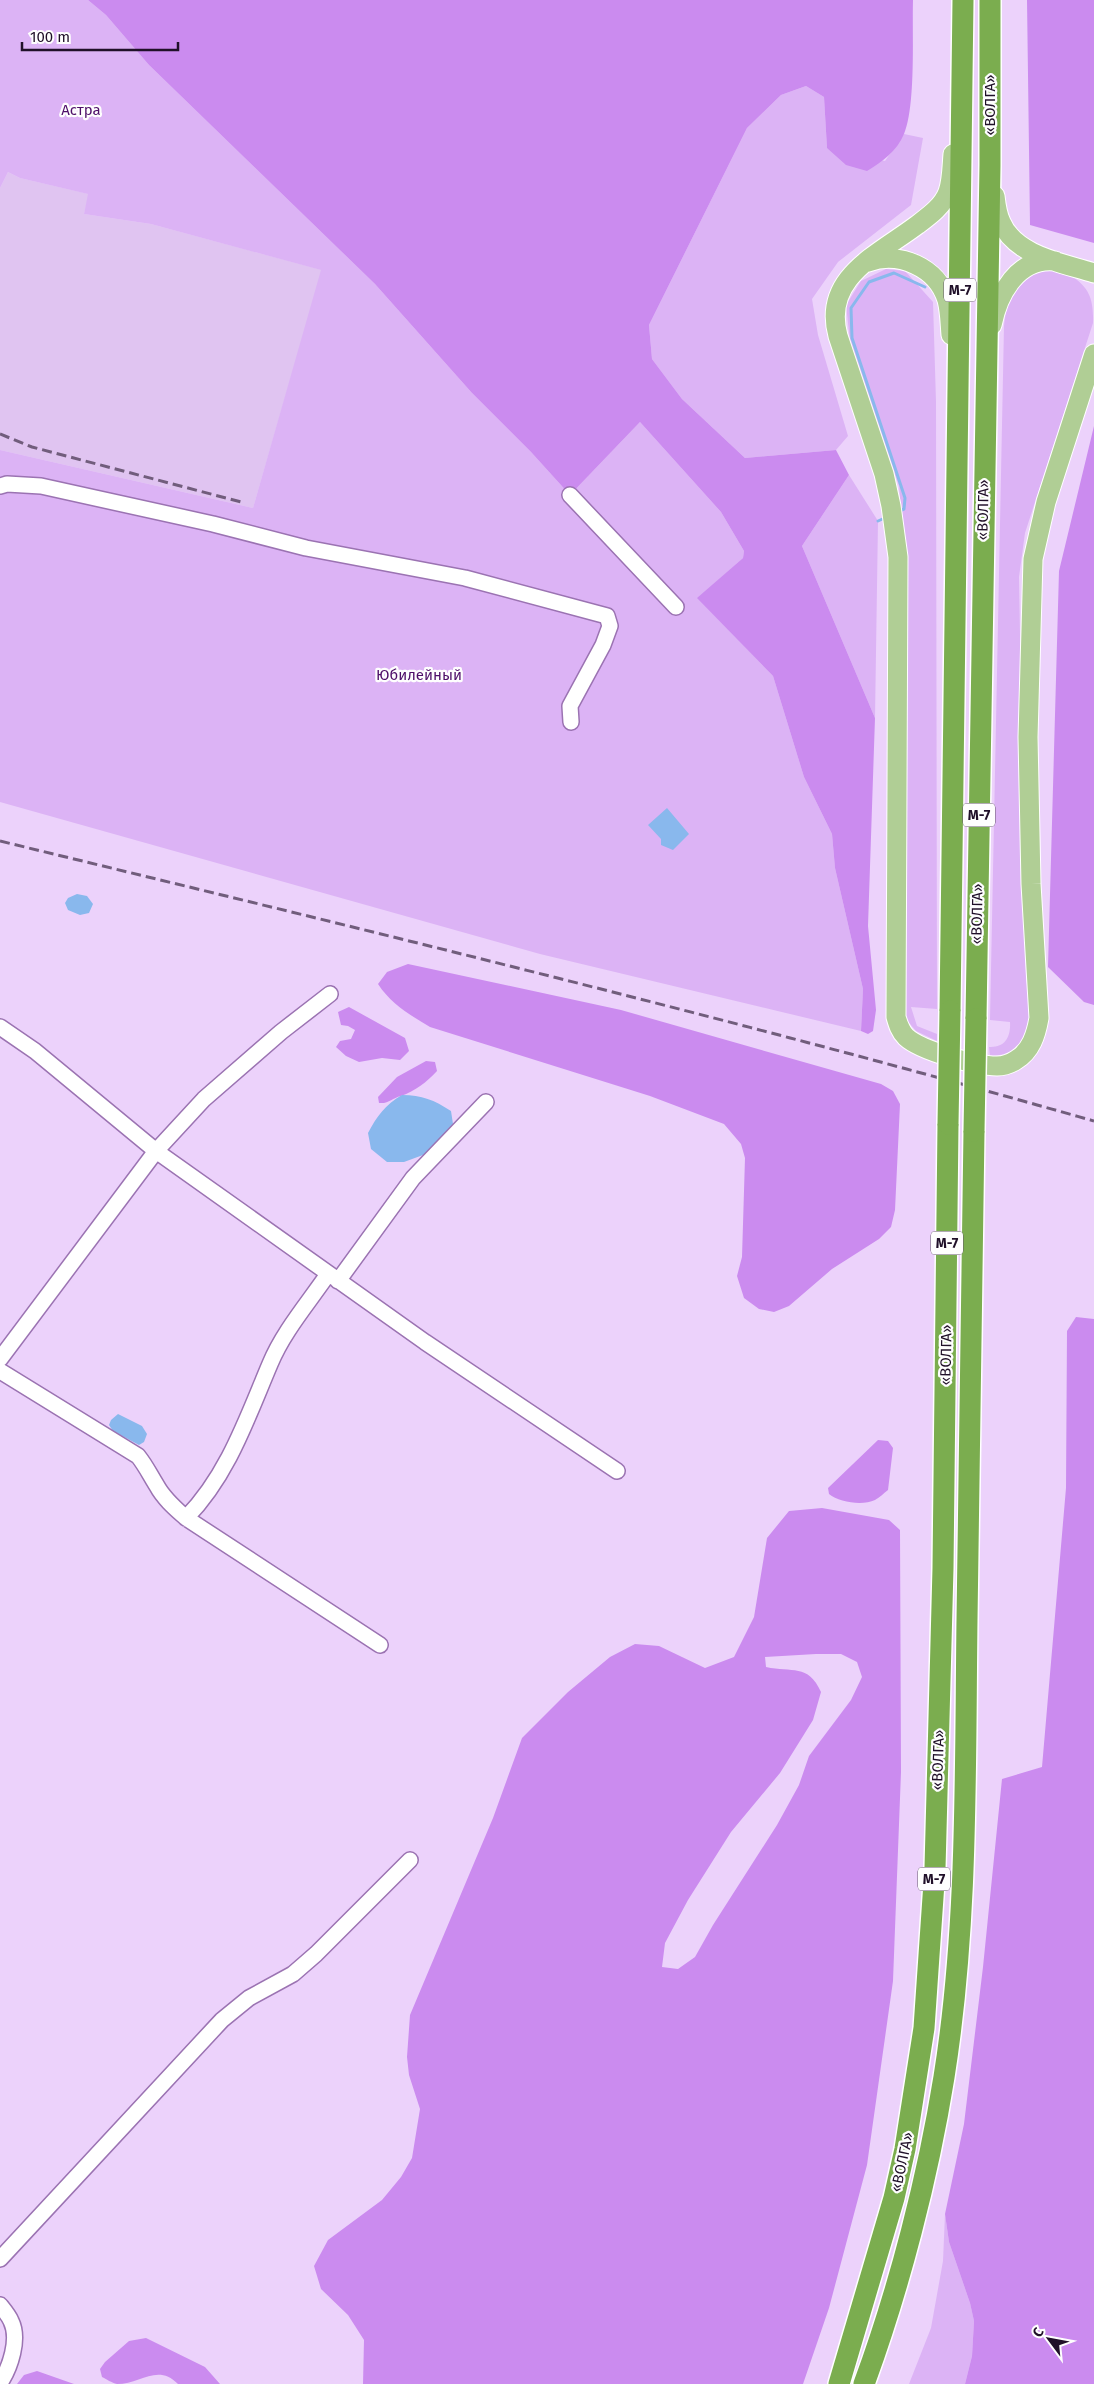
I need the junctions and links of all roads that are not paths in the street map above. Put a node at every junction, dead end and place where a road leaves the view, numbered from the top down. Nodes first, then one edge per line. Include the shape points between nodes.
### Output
1 (963, 0) edge
2 (990, 0) edge
3 (962, 75) junction
4 (990, 165) junction
5 (1055, 261) junction
6 (861, 266) junction
7 (1085, 270) edge
8 (1094, 287) edge
9 (1094, 354) edge
10 (985, 363) junction
11 (959, 416) junction
12 (0, 486) edge
13 (570, 495) dead end
14 (676, 607) dead end
15 (571, 722) dead end
16 (330, 994) dead end
17 (0, 1026) edge
18 (486, 1102) dead end
19 (156, 1152) junction
20 (333, 1277) junction
21 (0, 1359) edge
22 (0, 1370) edge
23 (617, 1471) dead end
24 (186, 1518) junction
25 (380, 1645) dead end
26 (410, 1860) dead end
27 (0, 2259) edge
28 (0, 2305) edge
29 (0, 2383) edge
30 (839, 2384) edge
31 (864, 2384) edge

1 - 3 highway, «ВОЛГА» / М-7
2 - 4 highway, «ВОЛГА» / М-7
3 - 6 main road via 948,191 926,218
3 - 11 highway, «ВОЛГА» / М-7
4 - 5 main road via 998,212 1007,233 1024,247
4 - 10 highway, «ВОЛГА» / М-7
5 - 7 main road
5 - 10 main road via 1032,263 1004,290 994,314
6 - 9 main road via 841,287 833,315 884,474 897,548 896,1017 902,1032 913,1042 987,1065 1006,1064 1022,1056 1034,1039 1039,1018 1031,884 1028,747 1033,560 1046,502
6 - 11 main road via 887,258 911,262 929,274 942,290 949,314
7 - 8 main road
10 - 31 highway, «ВОЛГА» / М-7, bridge via 961,1896 955,1984 933,2138 896,2282
11 - 30 highway, «ВОЛГА» / М-7, bridge via 943,1568 935,1850 924,2028 906,2149
12 - 15 street via 41,486 306,548 465,578 607,616 610,626 603,644 570,706
13 - 14 street
16 - 19 street via 210,1093
17 - 19 street via 30,1047
18 - 20 street via 413,1178
19 - 20 street
19 - 21 street
20 - 23 street
20 - 24 street via 270,1363 255,1405 222,1471 204,1500
22 - 24 street via 138,1456 149,1469 157,1487
24 - 25 street
26 - 27 street via 293,1974 249,1998 222,2020
28 - 29 street via 12,2322 15,2334 12,2354

